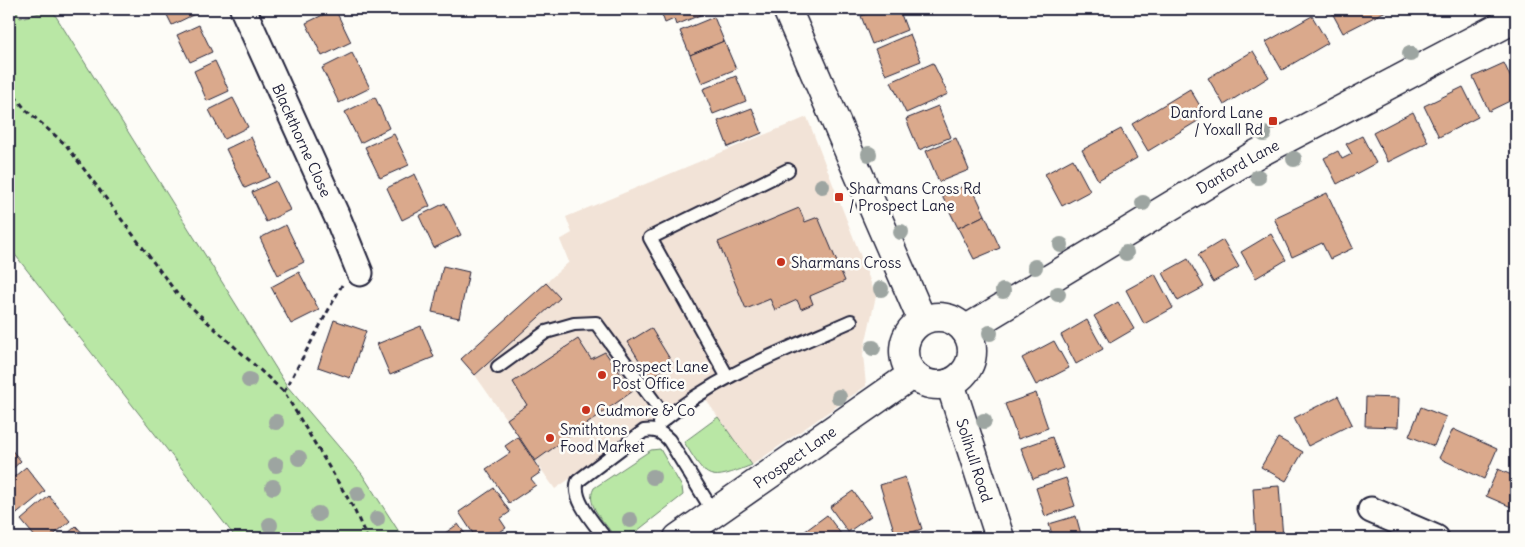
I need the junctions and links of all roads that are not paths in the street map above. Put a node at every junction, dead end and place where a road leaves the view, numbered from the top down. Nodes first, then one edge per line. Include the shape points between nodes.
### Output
1 (242, 9) edge
2 (787, 9) edge
3 (1516, 18) edge
4 (788, 170) dead end
5 (360, 273) road end
6 (922, 320) junction
7 (851, 321) dead end
8 (966, 330) junction
9 (498, 367) dead end
10 (913, 374) junction
11 (727, 376) junction
12 (950, 384) junction
13 (666, 418) junction
14 (652, 430) junction
15 (1371, 510) dead end
16 (714, 513) junction
17 (605, 538) edge
18 (678, 538) edge
19 (1000, 538) edge
20 (1436, 538) edge

1 - 5 street, Blackthorne Close
2 - 6 street
3 - 8 street, Danford Lane via 1255,155
4 - 11 lane via 650,238
6 - 8 street via 946,318
6 - 10 street via 908,335 904,346 906,364
7 - 11 lane
8 - 12 street via 971,341 970,364 964,374
9 - 13 lane via 546,332 574,324 596,323
10 - 12 street via 930,385
10 - 16 street, Prospect Lane
11 - 13 lane
12 - 19 street, Solihull Road
13 - 14 lane
14 - 16 lane via 661,432 669,440
14 - 17 lane via 644,432 578,481 575,487 579,499
15 - 20 street
16 - 18 street, Prospect Lane

